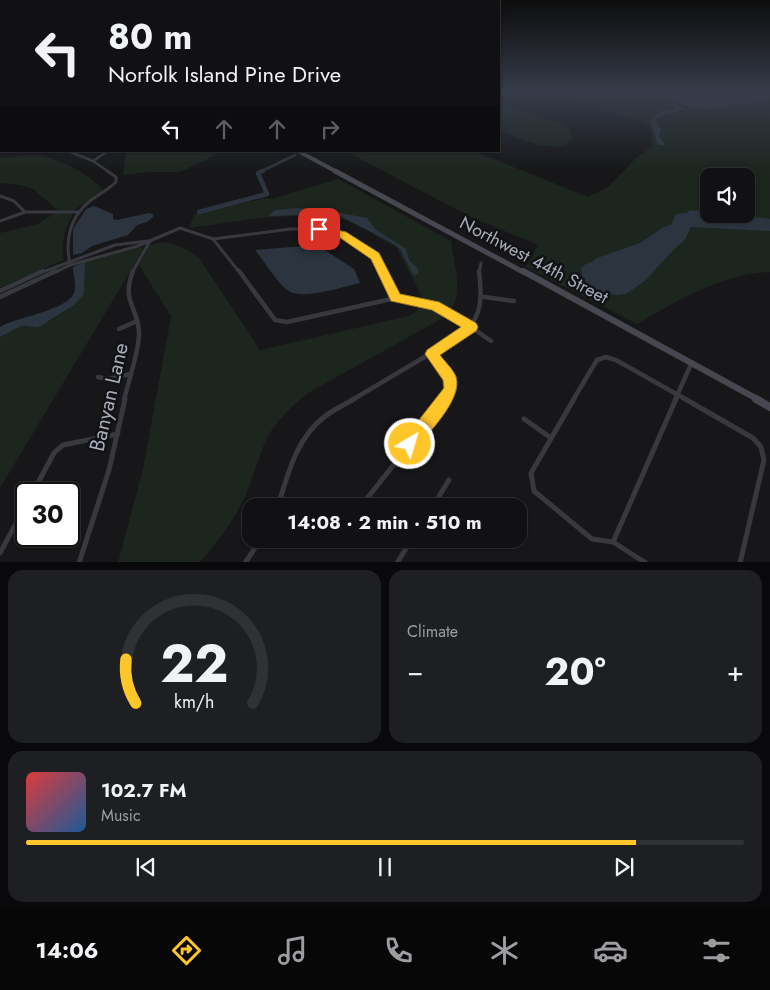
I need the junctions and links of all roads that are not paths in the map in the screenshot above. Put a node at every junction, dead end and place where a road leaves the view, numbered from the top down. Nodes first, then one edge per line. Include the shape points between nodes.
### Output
1 (70, 152) edge
2 (106, 152) edge
3 (300, 152) edge
4 (93, 161) junction
5 (0, 196) edge
6 (25, 212) junction
7 (78, 212) junction
8 (0, 221) edge
9 (180, 228) joint
10 (213, 240) junction
11 (150, 241) junction
12 (68, 260) junction
13 (481, 263) dead end
14 (70, 265) junction
15 (0, 291) edge
16 (0, 297) edge
17 (484, 297) junction
18 (396, 298) junction
19 (514, 301) dead end
20 (138, 321) junction
21 (472, 327) junction
22 (119, 329) dead end
23 (491, 341) dead end
24 (432, 354) junction
25 (692, 362) junction
26 (131, 374) junction
27 (98, 377) dead end
28 (678, 395) junction
29 (754, 397) junction
30 (770, 402) edge
31 (770, 407) edge
32 (524, 418) dead end
33 (118, 434) junction
34 (551, 438) junction
35 (449, 480) dead end
36 (38, 482) edge
37 (280, 498) edge
38 (367, 498) edge
39 (438, 498) edge
40 (15, 525) edge
41 (613, 542) junction
42 (255, 548) edge
43 (406, 548) edge
44 (0, 553) edge
45 (79, 562) edge
46 (246, 562) edge
47 (397, 562) edge
48 (646, 562) edge
49 (740, 562) edge

1 - 4 street
2 - 4 street
3 - 25 street, Northwest 44th Street
4 - 7 street via 112,172 116,182
5 - 6 street via 14,201
6 - 7 street
6 - 8 street
7 - 12 street via 67,237
9 - 10 street
9 - 11 street
10 - 18 street via 291,229 319,229 342,235 375,256
10 - 18 street via 275,320 287,322
11 - 12 street via 117,245
11 - 14 street
11 - 20 street, Banyan Lane via 128,283 129,301
12 - 14 street
12 - 15 street
13 - 17 street via 478,269
14 - 16 street
17 - 19 street
17 - 21 street
18 - 21 street via 435,306
20 - 22 street
20 - 26 street, Banyan Lane via 140,333
21 - 23 street
21 - 24 street
24 - 37 street via 314,425 292,458
24 - 38 street via 449,378 451,388 447,398
25 - 28 street
25 - 29 street, Northwest 44th Street
26 - 27 street via 107,379
26 - 33 street, Banyan Lane
28 - 34 street via 616,360 606,357 597,360
28 - 41 street
28 - 49 street via 753,438 761,448 764,460
29 - 30 street, Northwest 44th Street
29 - 31 street, Northwest 44th Street
32 - 34 street
33 - 36 street via 63,445 54,453
33 - 45 street, Banyan Lane
34 - 41 street via 530,473 534,491 592,539
35 - 39 street
40 - 44 street
41 - 48 street
42 - 46 street
43 - 47 street

